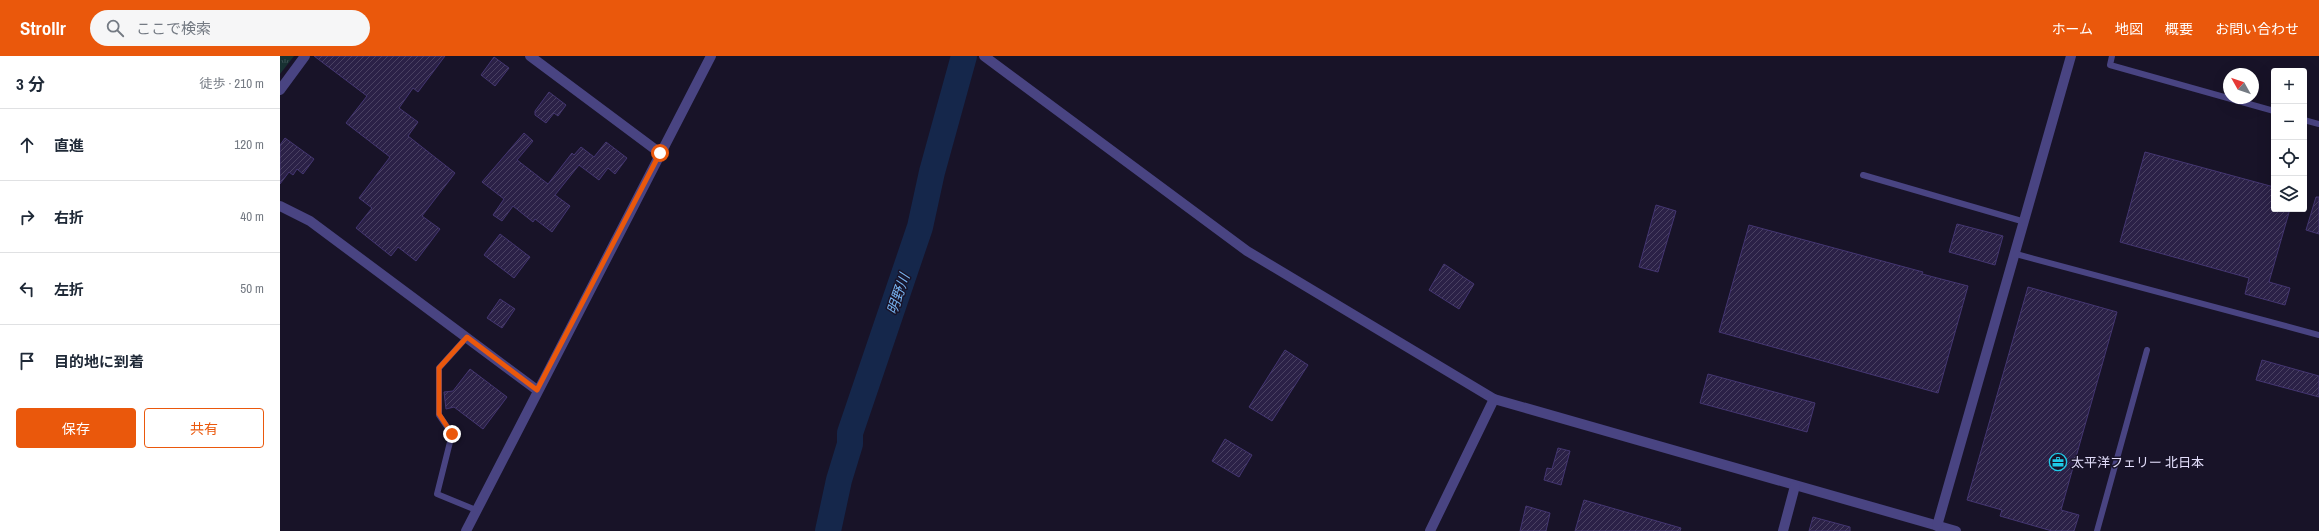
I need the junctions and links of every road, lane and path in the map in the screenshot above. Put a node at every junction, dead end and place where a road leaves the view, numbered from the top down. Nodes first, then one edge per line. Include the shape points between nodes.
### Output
1 (305, 56) edge
2 (530, 56) edge
3 (711, 56) edge
4 (984, 56) edge
5 (2071, 56) edge
6 (2112, 56) edge
7 (280, 90) edge
8 (2271, 110) edge
9 (2307, 121) edge
10 (2319, 124) edge
11 (660, 153) junction
12 (1863, 175) dead end
13 (280, 206) edge
14 (2025, 222) junction
15 (2016, 254) junction
16 (2319, 335) edge
17 (467, 337) junction
18 (2147, 350) dead end
19 (537, 390) junction
20 (1494, 399) junction
21 (1795, 486) junction
22 (476, 510) junction
23 (1937, 526) junction
24 (466, 531) edge
25 (1430, 531) edge
26 (1783, 531) edge
27 (1956, 531) edge
28 (2097, 531) edge

1 - 7 street
2 - 11 street
3 - 11 street
4 - 20 street via 1247,251
5 - 14 street
6 - 8 lane via 2110,65
9 - 10 lane
11 - 19 street
12 - 14 lane
13 - 17 street via 310,220
14 - 15 street
15 - 16 lane
15 - 23 street
17 - 19 street
17 - 22 lane via 439,368 439,414 452,434 437,494
18 - 28 lane
19 - 22 street
20 - 21 street
20 - 25 street
21 - 23 street
21 - 26 street
22 - 24 street
23 - 27 street

